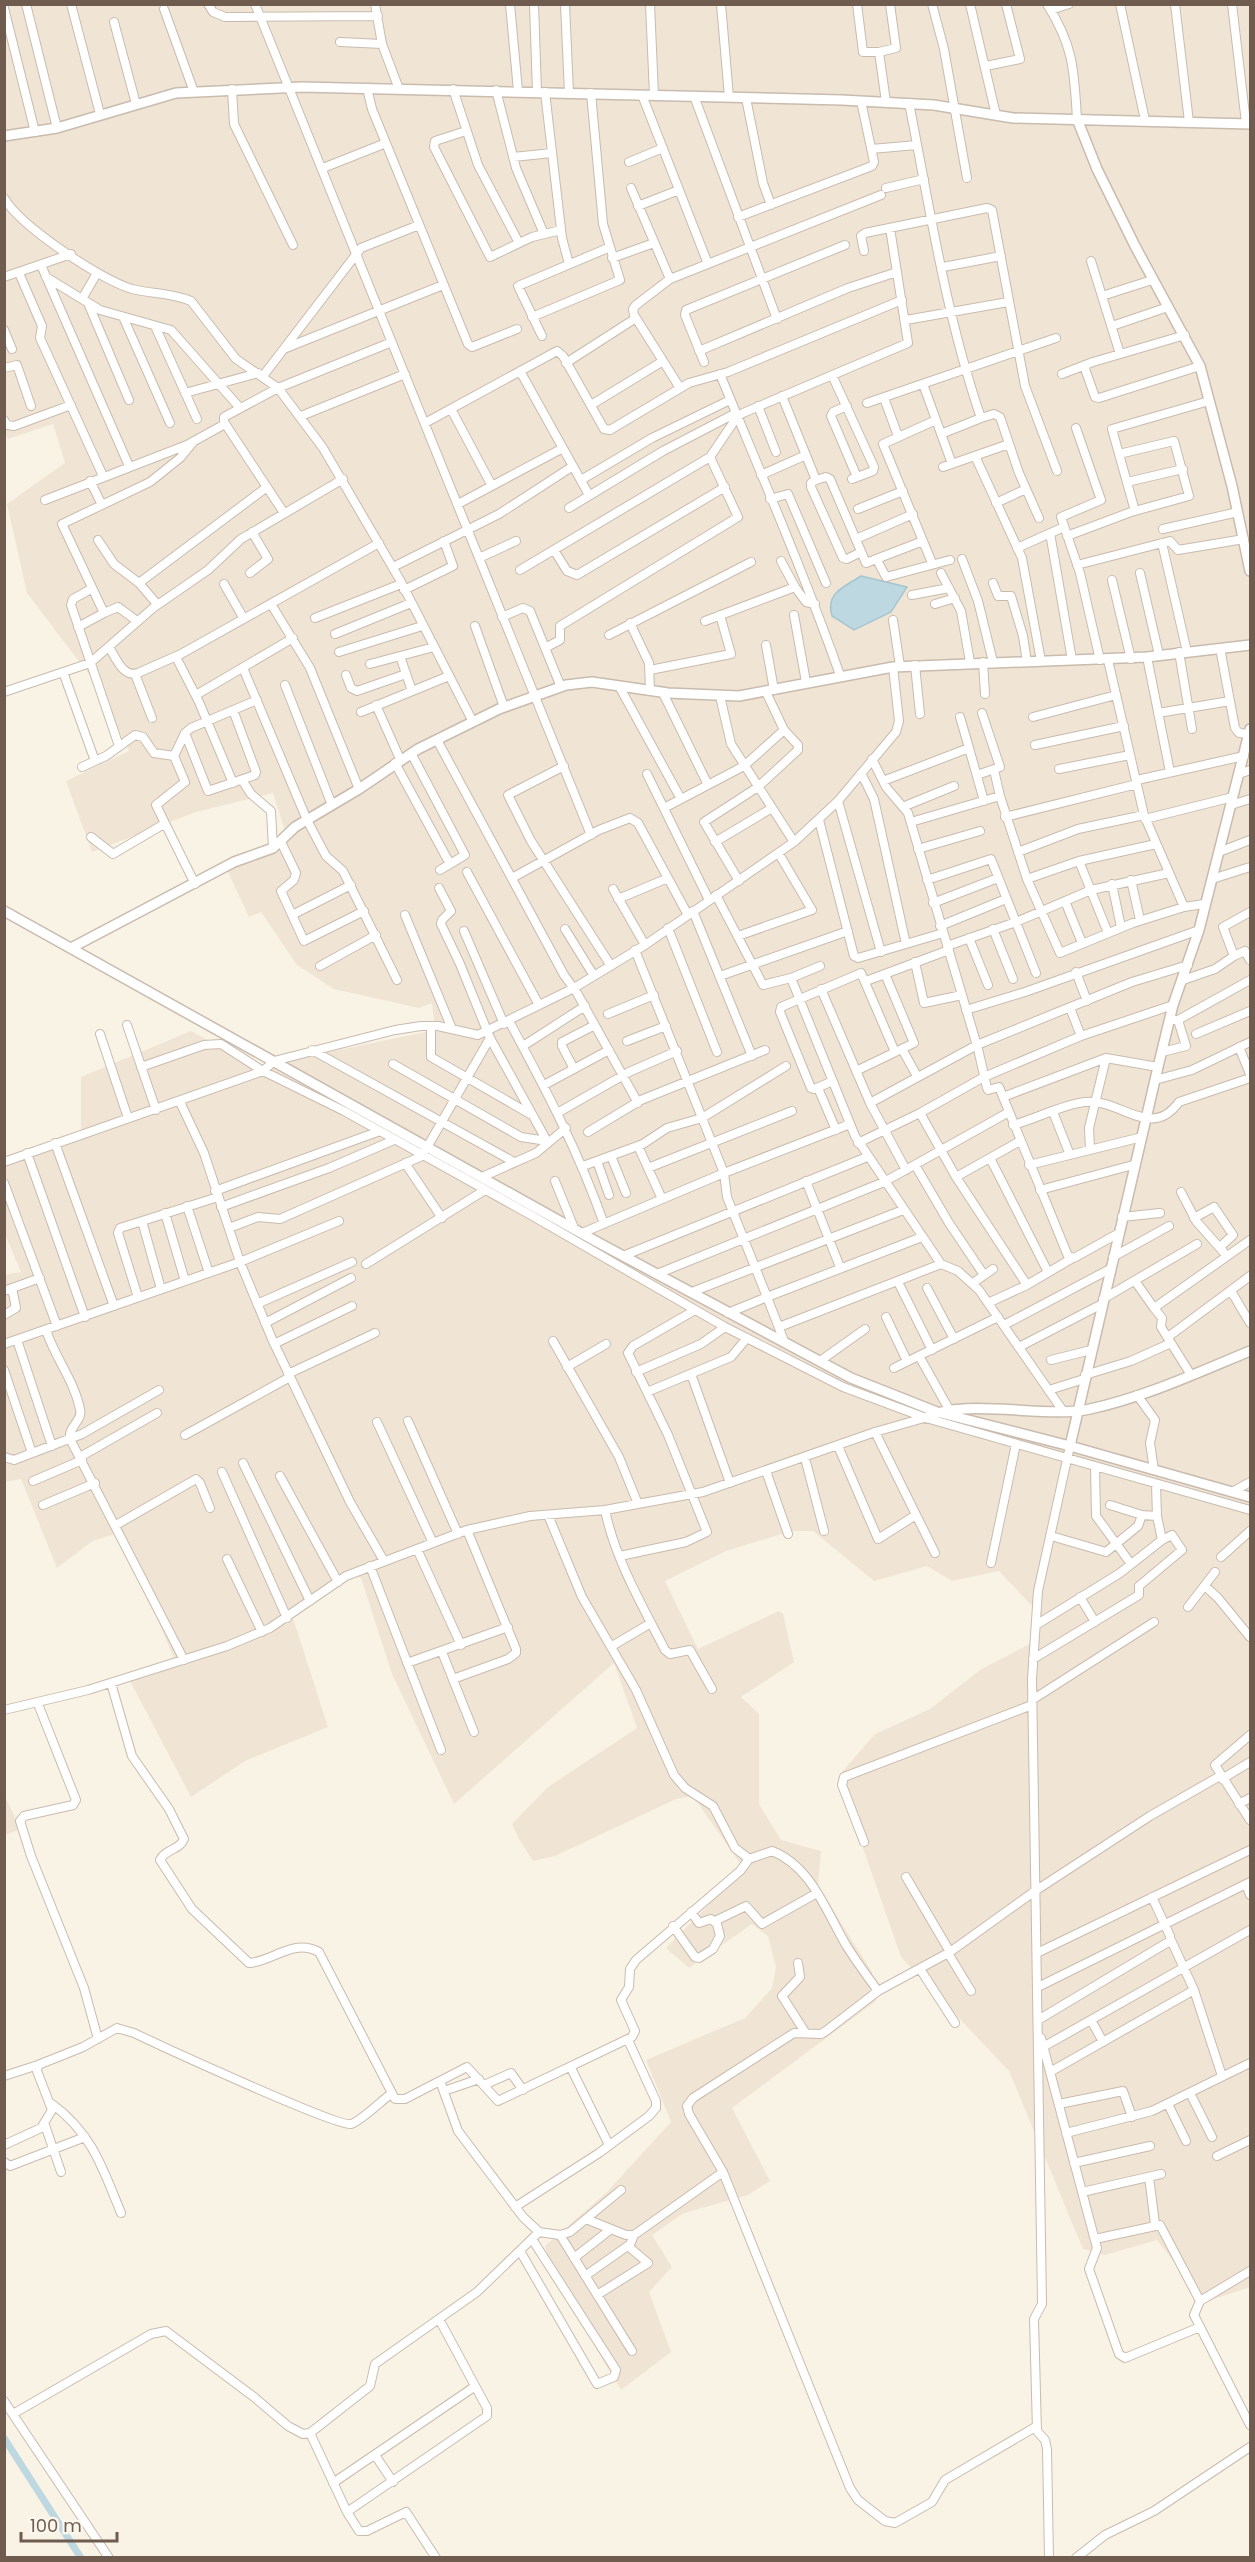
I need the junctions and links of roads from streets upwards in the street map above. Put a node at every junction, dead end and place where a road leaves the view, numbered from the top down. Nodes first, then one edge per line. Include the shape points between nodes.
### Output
1 (26, 4) edge
2 (71, 4) edge
3 (208, 4) edge
4 (255, 4) edge
5 (375, 4) edge
6 (510, 4) edge
7 (534, 4) edge
8 (565, 4) edge
9 (650, 4) edge
10 (721, 4) edge
11 (857, 4) edge
12 (890, 4) edge
13 (932, 4) edge
14 (970, 4) edge
15 (1006, 4) edge
16 (1069, 4) edge
17 (1120, 4) edge
18 (1175, 4) edge
19 (1232, 4) edge
20 (1049, 7) edge
21 (4, 8) edge
22 (164, 9) dead end
23 (260, 16) junction
24 (378, 16) junction
25 (114, 22) dead end
26 (340, 42) dead end
27 (382, 44) junction
28 (879, 52) junction
29 (986, 66) junction
30 (290, 87) junction
31 (367, 88) junction
32 (232, 89) junction
33 (399, 89) junction
34 (453, 89) junction
35 (496, 90) junction
36 (518, 91) junction
37 (194, 92) junction
38 (541, 92) junction
39 (569, 93) junction
40 (591, 93) junction
41 (642, 95) junction
42 (654, 95) junction
43 (694, 96) junction
44 (729, 97) junction
45 (746, 98) junction
46 (861, 101) junction
47 (886, 102) junction
48 (909, 103) junction
49 (136, 104) junction
50 (954, 110) junction
51 (100, 114) junction
52 (996, 115) junction
53 (1077, 119) junction
54 (1145, 120) junction
55 (1189, 122) junction
56 (1248, 124) edge
57 (57, 128) junction
58 (466, 131) junction
59 (35, 132) junction
60 (4, 136) edge
61 (386, 143) junction
62 (917, 145) junction
63 (663, 148) junction
64 (871, 149) junction
65 (552, 153) junction
66 (513, 157) junction
67 (629, 162) dead end
68 (322, 168) junction
69 (967, 178) dead end
70 (924, 179) junction
71 (631, 188) dead end
72 (886, 188) dead end
73 (679, 190) junction
74 (881, 195) dead end
75 (4, 198) edge
76 (771, 205) junction
77 (638, 206) junction
78 (738, 217) junction
79 (932, 221) junction
80 (419, 225) junction
81 (890, 228) junction
82 (561, 230) junction
83 (544, 234) junction
84 (519, 243) junction
85 (654, 243) junction
86 (293, 245) dead end
87 (845, 245) dead end
88 (749, 247) junction
89 (608, 248) junction
90 (864, 251) dead end
91 (71, 254) junction
92 (357, 254) junction
93 (1001, 256) junction
94 (612, 258) junction
95 (1091, 261) dead end
96 (569, 264) junction
97 (708, 264) junction
98 (41, 265) junction
99 (943, 267) junction
100 (897, 272) junction
101 (19, 273) junction
102 (97, 273) junction
103 (4, 277) edge
104 (46, 277) junction
105 (670, 279) junction
106 (762, 279) junction
107 (1152, 280) junction
108 (443, 285) junction
109 (1102, 296) junction
110 (84, 300) junction
111 (902, 300) junction
112 (1008, 302) junction
113 (1168, 307) junction
114 (380, 311) junction
115 (950, 312) junction
116 (532, 317) junction
117 (636, 318) junction
118 (124, 319) junction
119 (777, 319) junction
120 (906, 320) junction
121 (155, 326) junction
122 (1112, 327) junction
123 (517, 329) dead end
124 (4, 330) edge
125 (1185, 335) junction
126 (542, 336) dead end
127 (1056, 339) dead end
128 (392, 342) junction
129 (285, 348) junction
130 (12, 349) dead end
131 (699, 351) junction
132 (1019, 352) junction
133 (1120, 354) junction
134 (663, 361) junction
135 (704, 362) dead end
136 (566, 363) junction
137 (1084, 366) junction
138 (1200, 366) junction
139 (4, 368) edge
140 (520, 371) junction
141 (964, 371) junction
142 (260, 374) junction
143 (405, 374) junction
144 (720, 374) junction
145 (1062, 374) dead end
146 (832, 375) junction
147 (218, 383) junction
148 (923, 384) junction
149 (278, 388) junction
150 (680, 388) junction
151 (185, 393) junction
152 (782, 396) junction
153 (884, 398) junction
154 (129, 400) dead end
155 (730, 400) junction
156 (1209, 401) junction
157 (867, 403) dead end
158 (71, 405) junction
159 (591, 405) junction
160 (31, 406) dead end
161 (758, 406) junction
162 (847, 406) junction
163 (240, 408) junction
164 (451, 409) junction
165 (736, 415) junction
166 (301, 416) junction
167 (981, 418) junction
168 (197, 419) dead end
169 (4, 420) edge
170 (936, 420) junction
171 (170, 423) dead end
172 (425, 423) junction
173 (225, 424) junction
174 (1076, 428) dead end
175 (941, 434) junction
176 (898, 436) junction
177 (194, 441) junction
178 (1009, 444) junction
179 (563, 448) junction
180 (776, 452) dead end
181 (1119, 454) junction
182 (806, 456) junction
183 (975, 456) junction
184 (710, 457) junction
185 (952, 464) junction
186 (129, 466) junction
187 (573, 466) junction
188 (943, 467) dead end
189 (1183, 469) junction
190 (1057, 471) dead end
191 (761, 475) junction
192 (103, 476) junction
193 (342, 479) junction
194 (581, 480) junction
195 (816, 480) junction
196 (90, 481) junction
197 (1127, 482) junction
198 (492, 486) junction
199 (267, 487) junction
200 (725, 487) junction
201 (1026, 489) junction
202 (903, 491) junction
203 (589, 495) junction
204 (770, 499) junction
205 (45, 500) dead end
206 (101, 503) junction
207 (996, 503) junction
208 (458, 504) junction
209 (569, 508) dead end
210 (858, 509) dead end
211 (1135, 511) junction
212 (1238, 512) junction
213 (284, 513) junction
214 (913, 514) junction
215 (1039, 518) dead end
216 (1064, 527) junction
217 (1163, 528) dead end
218 (467, 529) junction
219 (252, 532) junction
220 (1050, 533) junction
221 (1067, 536) junction
222 (1244, 538) junction
223 (856, 539) junction
224 (98, 540) dead end
225 (444, 541) junction
226 (516, 541) dead end
227 (923, 541) junction
228 (379, 543) junction
229 (1162, 543) junction
230 (1017, 548) junction
231 (554, 550) junction
232 (861, 552) junction
233 (479, 558) junction
234 (962, 559) dead end
235 (877, 560) junction
236 (950, 560) dead end
237 (781, 561) dead end
238 (751, 562) dead end
239 (932, 563) junction
240 (1077, 565) junction
241 (393, 567) junction
242 (520, 570) dead end
243 (1251, 571) edge
244 (250, 573) dead end
245 (941, 573) dead end
246 (1140, 573) dead end
247 (1112, 580) dead end
248 (140, 583) junction
249 (826, 583) dead end
250 (993, 583) dead end
251 (224, 584) dead end
252 (403, 587) junction
253 (795, 587) junction
254 (949, 588) junction
255 (91, 589) junction
256 (912, 595) dead end
257 (955, 598) junction
258 (411, 603) junction
259 (157, 604) junction
260 (271, 604) junction
261 (815, 604) junction
262 (935, 604) dead end
263 (104, 613) junction
264 (720, 615) junction
265 (794, 615) dead end
266 (502, 617) junction
267 (315, 618) dead end
268 (244, 619) junction
269 (893, 620) dead end
270 (137, 621) junction
271 (705, 621) dead end
272 (630, 623) junction
273 (422, 626) junction
274 (475, 626) dead end
275 (78, 627) junction
276 (334, 634) dead end
277 (609, 634) dead end
278 (292, 638) junction
279 (766, 645) dead end
280 (1251, 645) edge
281 (109, 647) junction
282 (434, 647) junction
283 (545, 648) junction
284 (1220, 648) junction
285 (339, 652) dead end
286 (1183, 652) junction
287 (400, 656) junction
288 (1159, 656) junction
289 (176, 657) junction
290 (1147, 657) junction
291 (1131, 658) junction
292 (1072, 660) junction
293 (1104, 660) junction
294 (1041, 661) junction
295 (970, 662) junction
296 (988, 662) junction
297 (1027, 662) junction
298 (90, 663) junction
299 (370, 664) dead end
300 (915, 665) junction
301 (897, 666) junction
302 (243, 668) junction
303 (650, 670) junction
304 (63, 672) junction
305 (406, 674) junction
306 (135, 675) junction
307 (346, 675) dead end
308 (840, 675) junction
309 (449, 676) junction
310 (806, 682) junction
311 (285, 685) dead end
312 (619, 686) junction
313 (561, 687) junction
314 (412, 691) junction
315 (650, 691) junction
316 (770, 691) junction
317 (4, 692) edge
318 (663, 693) junction
319 (985, 694) dead end
320 (1116, 695) junction
321 (196, 696) junction
322 (536, 696) junction
323 (720, 696) junction
324 (257, 700) junction
325 (1230, 701) junction
326 (376, 705) junction
327 (504, 707) junction
328 (1188, 707) junction
329 (233, 710) junction
330 (361, 712) dead end
331 (982, 713) dead end
332 (1158, 713) junction
333 (920, 714) dead end
334 (960, 717) dead end
335 (1033, 717) dead end
336 (152, 718) dead end
337 (207, 721) junction
338 (473, 722) junction
339 (1124, 726) junction
340 (1192, 729) dead end
341 (784, 730) junction
342 (1250, 732) edge
343 (185, 733) junction
344 (437, 740) junction
345 (1035, 745) dead end
346 (119, 746) junction
347 (969, 748) junction
348 (411, 753) junction
349 (1130, 755) junction
350 (174, 756) junction
351 (1244, 756) junction
352 (872, 759) junction
353 (95, 761) junction
354 (398, 761) junction
355 (564, 765) junction
356 (744, 766) junction
357 (82, 767) dead end
358 (1059, 769) dead end
359 (199, 770) junction
360 (994, 770) junction
361 (1251, 770) edge
362 (1170, 772) junction
363 (861, 773) junction
364 (647, 774) dead end
365 (977, 774) junction
366 (1239, 774) junction
367 (184, 776) junction
368 (242, 780) junction
369 (883, 781) junction
370 (1137, 782) junction
371 (233, 783) junction
372 (708, 785) junction
373 (954, 786) dead end
374 (758, 787) junction
375 (359, 789) junction
376 (1000, 796) junction
377 (681, 799) junction
378 (1251, 799) edge
379 (838, 801) junction
380 (984, 801) junction
381 (1232, 801) junction
382 (332, 805) junction
383 (905, 807) junction
384 (664, 808) junction
385 (772, 808) junction
386 (1005, 817) junction
387 (1145, 817) junction
388 (307, 820) junction
389 (819, 820) junction
390 (911, 822) junction
391 (164, 824) junction
392 (980, 831) dead end
393 (591, 835) junction
394 (91, 837) dead end
395 (1251, 840) edge
396 (715, 842) junction
397 (794, 842) junction
398 (1156, 844) junction
399 (277, 845) junction
400 (918, 849) junction
401 (1018, 852) junction
402 (1219, 852) junction
403 (779, 854) junction
404 (543, 861) junction
405 (1079, 861) junction
406 (450, 864) junction
407 (1251, 867) edge
408 (440, 870) dead end
409 (467, 872) dead end
410 (1169, 873) junction
411 (512, 878) junction
412 (668, 878) junction
413 (998, 878) junction
414 (1027, 879) junction
415 (1212, 879) junction
416 (927, 880) junction
417 (1131, 880) junction
418 (739, 881) junction
419 (195, 884) junction
420 (1112, 884) junction
421 (351, 885) junction
422 (439, 888) dead end
423 (613, 889) dead end
424 (1091, 890) junction
425 (712, 897) junction
426 (618, 899) junction
427 (1006, 899) junction
428 (1065, 901) junction
429 (933, 903) junction
430 (1204, 904) junction
431 (1184, 907) junction
432 (4, 910) edge
433 (364, 911) junction
434 (1041, 912) junction
435 (1251, 912) edge
436 (690, 913) junction
437 (292, 915) junction
438 (405, 915) dead end
439 (1140, 920) junction
440 (1016, 922) junction
441 (1121, 927) junction
442 (668, 928) junction
443 (566, 929) dead end
444 (993, 929) junction
445 (942, 930) junction
446 (1199, 930) junction
447 (464, 931) dead end
448 (848, 931) junction
449 (1108, 933) junction
450 (375, 935) junction
451 (738, 936) junction
452 (969, 938) junction
453 (1082, 943) junction
454 (906, 944) junction
455 (645, 945) junction
456 (71, 948) junction
457 (948, 948) junction
458 (635, 950) junction
459 (881, 952) junction
460 (1234, 956) junction
461 (1250, 958) edge
462 (915, 962) junction
463 (752, 964) junction
464 (1188, 965) junction
465 (320, 966) dead end
466 (611, 966) junction
467 (820, 966) dead end
468 (1076, 972) junction
469 (1036, 973) dead end
470 (885, 974) junction
471 (594, 976) junction
472 (720, 976) junction
473 (791, 978) junction
474 (1013, 979) dead end
475 (397, 980) dead end
476 (1183, 980) junction
477 (1251, 980) edge
478 (866, 981) junction
479 (988, 985) dead end
480 (574, 988) junction
481 (821, 989) junction
482 (654, 995) junction
483 (962, 995) junction
484 (800, 998) junction
485 (1087, 1001) junction
486 (539, 1005) junction
487 (1173, 1005) junction
488 (585, 1006) junction
489 (1070, 1008) junction
490 (966, 1010) junction
491 (1251, 1011) edge
492 (608, 1014) dead end
493 (1174, 1020) junction
494 (507, 1023) junction
495 (127, 1025) dead end
496 (595, 1025) junction
497 (431, 1026) junction
498 (666, 1026) junction
499 (452, 1029) junction
500 (100, 1034) dead end
501 (1196, 1034) dead end
502 (489, 1035) junction
503 (1081, 1036) junction
504 (627, 1041) dead end
505 (1251, 1042) edge
506 (977, 1045) junction
507 (523, 1046) junction
508 (1239, 1047) junction
509 (312, 1050) junction
510 (609, 1050) junction
511 (765, 1050) dead end
512 (899, 1051) junction
513 (677, 1052) junction
514 (717, 1052) dead end
515 (1162, 1052) junction
516 (752, 1056) junction
517 (1106, 1058) junction
518 (393, 1064) dead end
519 (269, 1066) junction
520 (786, 1066) dead end
521 (141, 1067) junction
522 (1158, 1067) junction
523 (574, 1069) junction
524 (856, 1071) junction
525 (623, 1075) junction
526 (916, 1076) junction
527 (1251, 1076) edge
528 (984, 1077) junction
529 (468, 1078) junction
530 (1155, 1080) junction
531 (833, 1081) junction
532 (688, 1082) junction
533 (544, 1085) junction
534 (818, 1088) junction
535 (1003, 1097) junction
536 (455, 1101) junction
537 (180, 1102) junction
538 (638, 1102) junction
539 (870, 1103) junction
540 (1096, 1103) junction
541 (156, 1110) junction
542 (792, 1111) dead end
543 (559, 1112) junction
544 (1009, 1112) junction
545 (1053, 1112) junction
546 (920, 1113) junction
547 (532, 1115) junction
548 (128, 1118) junction
549 (702, 1118) junction
550 (1146, 1120) junction
551 (443, 1123) junction
552 (850, 1124) junction
553 (1013, 1125) junction
554 (566, 1128) junction
555 (836, 1130) junction
556 (884, 1130) junction
557 (380, 1131) junction
558 (588, 1132) dead end
559 (1142, 1137) junction
560 (394, 1140) junction
561 (1020, 1141) junction
562 (547, 1142) junction
563 (55, 1143) junction
564 (858, 1143) junction
565 (712, 1144) junction
566 (638, 1146) junction
567 (1090, 1150) junction
568 (941, 1151) junction
569 (425, 1152) junction
570 (27, 1153) junction
571 (1070, 1155) junction
572 (611, 1156) junction
573 (867, 1157) junction
574 (990, 1158) junction
575 (597, 1161) junction
576 (4, 1162) edge
577 (514, 1162) junction
578 (405, 1163) junction
579 (915, 1165) junction
580 (1029, 1165) junction
581 (1133, 1165) junction
582 (583, 1166) junction
583 (648, 1168) junction
584 (906, 1170) junction
585 (724, 1173) junction
586 (482, 1177) junction
587 (956, 1177) junction
588 (555, 1181) dead end
589 (806, 1181) junction
590 (884, 1182) junction
591 (4, 1183) edge
592 (485, 1190) junction
593 (1040, 1190) junction
594 (1181, 1191) dead end
595 (626, 1193) dead end
596 (216, 1194) junction
597 (609, 1195) dead end
598 (662, 1199) junction
599 (188, 1206) junction
600 (221, 1207) junction
601 (732, 1210) junction
602 (818, 1210) junction
603 (903, 1210) junction
604 (165, 1213) junction
605 (1160, 1213) dead end
606 (1122, 1217) junction
607 (442, 1218) junction
608 (1194, 1218) junction
609 (142, 1221) junction
610 (339, 1221) dead end
611 (604, 1224) junction
612 (1169, 1226) dead end
613 (230, 1228) junction
614 (575, 1233) junction
615 (1119, 1233) junction
616 (922, 1237) junction
617 (744, 1238) junction
618 (829, 1240) junction
619 (1251, 1240) edge
620 (1197, 1244) dead end
621 (1220, 1247) junction
622 (623, 1256) junction
623 (1227, 1256) junction
624 (1113, 1257) junction
625 (1071, 1259) junction
626 (240, 1262) junction
627 (352, 1262) dead end
628 (366, 1264) dead end
629 (940, 1264) junction
630 (840, 1267) junction
631 (755, 1268) junction
632 (993, 1269) dead end
633 (1110, 1269) junction
634 (1048, 1272) junction
635 (209, 1273) junction
636 (657, 1274) junction
637 (984, 1275) junction
638 (1251, 1276) edge
639 (40, 1278) junction
640 (351, 1278) dead end
641 (185, 1281) junction
642 (1135, 1281) junction
643 (898, 1282) junction
644 (973, 1283) junction
645 (1027, 1285) junction
646 (927, 1288) dead end
647 (8, 1289) edge
648 (160, 1289) junction
649 (1232, 1291) junction
650 (692, 1292) junction
651 (138, 1297) junction
652 (767, 1297) junction
653 (1102, 1302) junction
654 (988, 1303) junction
655 (257, 1304) junction
656 (114, 1306) junction
657 (352, 1306) dead end
658 (1154, 1308) junction
659 (696, 1310) junction
660 (728, 1313) junction
661 (4, 1315) edge
662 (85, 1317) junction
663 (886, 1317) dead end
664 (998, 1317) junction
665 (265, 1323) junction
666 (1251, 1323) edge
667 (1004, 1325) junction
668 (57, 1326) junction
669 (725, 1327) junction
670 (779, 1328) junction
671 (865, 1329) dead end
672 (46, 1330) junction
673 (748, 1332) junction
674 (375, 1333) dead end
675 (954, 1339) junction
676 (17, 1340) junction
677 (1169, 1340) junction
678 (553, 1341) dead end
679 (784, 1341) junction
680 (4, 1344) edge
681 (274, 1344) junction
682 (606, 1344) dead end
683 (1019, 1347) junction
684 (932, 1350) junction
685 (1091, 1350) junction
686 (1250, 1352) edge
687 (919, 1356) junction
688 (1051, 1360) dead end
689 (820, 1361) junction
690 (907, 1361) junction
691 (567, 1367) junction
692 (894, 1368) dead end
693 (4, 1370) edge
694 (636, 1372) junction
695 (691, 1374) junction
696 (1191, 1375) junction
697 (289, 1376) junction
698 (1085, 1377) junction
699 (159, 1390) dead end
700 (1049, 1390) junction
701 (647, 1392) junction
702 (1137, 1395) junction
703 (950, 1411) junction
704 (1063, 1411) junction
705 (1077, 1411) junction
706 (157, 1413) dead end
707 (932, 1415) junction
708 (408, 1420) dead end
709 (377, 1422) dead end
710 (875, 1431) junction
711 (185, 1435) dead end
712 (70, 1439) junction
713 (1016, 1443) junction
714 (52, 1446) junction
715 (838, 1446) junction
716 (1069, 1452) junction
717 (33, 1453) junction
718 (4, 1456) edge
719 (805, 1458) junction
720 (81, 1459) junction
721 (243, 1463) dead end
722 (1095, 1467) junction
723 (1154, 1470) junction
724 (766, 1471) junction
725 (222, 1472) dead end
726 (280, 1476) dead end
727 (33, 1481) dead end
728 (1251, 1482) edge
729 (95, 1483) junction
730 (730, 1483) junction
731 (1156, 1484) junction
732 (1188, 1487) junction
733 (1232, 1492) junction
734 (690, 1495) junction
735 (1251, 1497) edge
736 (638, 1504) junction
737 (43, 1505) dead end
738 (1110, 1505) dead end
739 (210, 1508) dead end
740 (605, 1510) junction
741 (1251, 1510) edge
742 (548, 1515) junction
743 (916, 1515) junction
744 (1142, 1515) junction
745 (1157, 1516) junction
746 (116, 1525) junction
747 (467, 1530) junction
748 (824, 1531) dead end
749 (1251, 1531) edge
750 (458, 1534) junction
751 (788, 1534) dead end
752 (1051, 1536) junction
753 (1162, 1540) junction
754 (433, 1543) junction
755 (1115, 1543) junction
756 (417, 1549) junction
757 (935, 1553) dead end
758 (620, 1556) junction
759 (1221, 1557) dead end
760 (227, 1559) dead end
761 (384, 1561) junction
762 (991, 1563) dead end
763 (1131, 1564) junction
764 (370, 1566) junction
765 (1215, 1572) dead end
766 (338, 1582) junction
767 (1205, 1586) junction
768 (1080, 1597) junction
769 (310, 1600) junction
770 (1188, 1607) dead end
771 (287, 1618) junction
772 (1095, 1622) junction
773 (1154, 1622) dead end
774 (651, 1623) junction
775 (1036, 1625) junction
776 (508, 1627) junction
777 (262, 1632) junction
778 (1251, 1637) edge
779 (461, 1645) junction
780 (612, 1646) junction
781 (442, 1652) junction
782 (1034, 1659) junction
783 (184, 1660) junction
784 (407, 1663) junction
785 (453, 1679) junction
786 (111, 1683) junction
787 (712, 1689) dead end
788 (1032, 1702) junction
789 (38, 1704) junction
790 (4, 1710) edge
791 (474, 1732) dead end
792 (1251, 1734) edge
793 (441, 1750) dead end
794 (1251, 1762) edge
795 (1221, 1777) junction
796 (1251, 1798) edge
797 (1239, 1804) junction
798 (1251, 1820) edge
799 (864, 1842) dead end
800 (1251, 1850) edge
801 (749, 1859) junction
802 (906, 1877) dead end
803 (1248, 1883) edge
804 (1035, 1891) junction
805 (817, 1893) junction
806 (1251, 1895) edge
807 (1152, 1897) junction
808 (691, 1912) junction
809 (715, 1921) junction
810 (1165, 1924) junction
811 (673, 1926) junction
812 (1251, 1930) edge
813 (1171, 1940) junction
814 (949, 1952) junction
815 (1037, 1953) junction
816 (798, 1963) dead end
817 (1185, 1968) junction
818 (920, 1969) junction
819 (1038, 1987) junction
820 (1194, 1990) junction
821 (878, 1991) junction
822 (971, 1991) dead end
823 (1091, 2020) junction
824 (955, 2023) dead end
825 (1038, 2024) junction
826 (805, 2032) junction
827 (98, 2039) junction
828 (628, 2040) junction
829 (1103, 2042) junction
830 (1043, 2047) junction
831 (1251, 2063) edge
832 (38, 2065) junction
833 (571, 2068) junction
834 (1050, 2072) junction
835 (4, 2076) edge
836 (1222, 2076) junction
837 (441, 2081) junction
838 (482, 2082) junction
839 (523, 2090) junction
840 (444, 2091) junction
841 (1190, 2092) junction
842 (391, 2094) junction
843 (52, 2104) junction
844 (1059, 2104) junction
845 (1168, 2104) junction
846 (1132, 2116) junction
847 (45, 2125) junction
848 (1066, 2133) junction
849 (85, 2137) junction
850 (1212, 2138) dead end
851 (1251, 2140) edge
852 (1186, 2141) dead end
853 (4, 2145) edge
854 (609, 2145) junction
855 (1150, 2146) dead end
856 (53, 2150) junction
857 (1217, 2156) dead end
858 (4, 2162) edge
859 (1074, 2163) junction
860 (60, 2172) dead end
861 (723, 2172) junction
862 (1161, 2174) dead end
863 (1149, 2177) junction
864 (621, 2190) dead end
865 (1082, 2192) junction
866 (516, 2207) junction
867 (121, 2213) dead end
868 (586, 2219) junction
869 (1155, 2224) junction
870 (612, 2229) junction
871 (539, 2232) junction
872 (560, 2235) junction
873 (634, 2235) junction
874 (532, 2239) junction
875 (1095, 2239) junction
876 (629, 2245) junction
877 (520, 2251) junction
878 (574, 2258) junction
879 (1251, 2271) edge
880 (585, 2276) junction
881 (597, 2295) junction
882 (1200, 2301) junction
883 (439, 2319) junction
884 (1200, 2326) junction
885 (632, 2351) dead end
886 (474, 2387) junction
887 (4, 2401) edge
888 (13, 2414) junction
889 (1251, 2425) edge
890 (1037, 2426) junction
891 (310, 2433) junction
892 (1250, 2448) edge
893 (375, 2455) junction
894 (393, 2482) junction
895 (333, 2483) junction
896 (347, 2512) junction
897 (109, 2558) edge
898 (436, 2558) edge
899 (1049, 2558) edge
900 (1076, 2558) edge

1 - 57 street
2 - 51 street
3 - 23 street via 213,12 225,17
4 - 23 street
5 - 24 street
6 - 36 street
7 - 38 street
8 - 39 street
9 - 42 street
10 - 44 street
11 - 28 street via 863,52
12 - 28 street via 896,48
13 - 50 street
14 - 29 street
15 - 29 street via 1021,57
16 - 20 street
17 - 54 street
18 - 55 street
19 - 56 street
20 - 53 street via 1070,48
21 - 59 street
22 - 37 street
23 - 24 street
23 - 30 street
24 - 27 street
25 - 49 street
26 - 27 street
27 - 33 street
28 - 47 street
29 - 52 street
30 - 31 street
30 - 32 street
30 - 68 street
31 - 33 street
31 - 61 street
32 - 37 street
32 - 86 street via 234,124
33 - 34 street
34 - 35 street
34 - 58 street
35 - 36 street
35 - 66 street
36 - 38 street
37 - 49 street
38 - 39 street
38 - 65 street
39 - 40 street
40 - 41 street
40 - 89 street
41 - 42 street
41 - 63 street
42 - 43 street
43 - 44 street
43 - 78 street
44 - 45 street
45 - 46 street
45 - 76 street
46 - 47 street
46 - 64 street
47 - 48 street
48 - 50 street
48 - 62 street
49 - 51 street
50 - 52 street
50 - 69 street
51 - 57 street
52 - 53 street
53 - 54 street
53 - 107 street
54 - 55 street
55 - 56 street
57 - 59 street
58 - 84 street via 478,165
58 - 84 street via 435,141 434,147 490,257
59 - 60 street
61 - 68 street
61 - 80 street
62 - 64 street
62 - 70 street
63 - 67 street
63 - 73 street
64 - 76 street via 872,166
65 - 66 street
65 - 82 street
66 - 83 street
68 - 92 street
70 - 72 street
70 - 79 street
71 - 77 street
73 - 77 street
73 - 97 street
74 - 88 street
75 - 91 street via 20,217
76 - 78 street
77 - 85 street
78 - 88 street
79 - 81 street
79 - 93 street via 990,209
79 - 99 street
80 - 92 street via 365,245
80 - 108 street
81 - 90 street via 862,233
81 - 100 street
82 - 83 street
82 - 96 street
83 - 84 street
85 - 94 street
85 - 105 street
87 - 106 street
88 - 97 street
88 - 106 street
89 - 94 street
89 - 96 street
91 - 98 street
91 - 102 street
92 - 114 street
92 - 129 street
93 - 99 street
93 - 112 street
94 - 116 street via 619,282
95 - 109 street
96 - 116 street via 518,286
97 - 105 street
98 - 101 street
98 - 104 street
99 - 115 street
100 - 111 street
100 - 119 street
101 - 103 street
101 - 158 street via 42,326 40,338
102 - 110 street
102 - 142 street via 131,289 191,301 236,359
104 - 110 street
104 - 186 street
105 - 117 street via 636,305
106 - 119 street
106 - 131 street via 686,310
107 - 109 street
107 - 113 street
108 - 114 street
108 - 123 street via 469,347
109 - 122 street
110 - 118 street
110 - 154 street
111 - 120 street
111 - 144 street
112 - 115 street
112 - 132 street
113 - 122 street
113 - 125 street
114 - 128 street
114 - 129 street
115 - 120 street
115 - 141 street
116 - 126 street
117 - 134 street
117 - 136 street
118 - 121 street
118 - 171 street
119 - 131 street
120 - 146 street via 908,343
121 - 147 street via 175,333
121 - 151 street
122 - 133 street
124 - 130 street
125 - 133 street
125 - 138 street
127 - 132 street
128 - 143 street
128 - 149 street
129 - 142 street
131 - 135 street
132 - 141 street
132 - 190 street via 1029,399
133 - 137 street
134 - 150 street
134 - 159 street
136 - 140 street via 557,351
136 - 159 street
137 - 138 street via 1095,397 1099,398
137 - 145 street
138 - 156 street
139 - 160 street via 17,365
140 - 164 street
140 - 179 street
141 - 148 street
141 - 167 street
142 - 147 street
142 - 149 street
143 - 166 street
143 - 172 street
144 - 150 street
144 - 155 street
146 - 152 street
146 - 162 street
147 - 151 street
147 - 163 street
148 - 153 street
148 - 170 street
149 - 163 street
149 - 166 street
150 - 159 street via 608,430
151 - 168 street
152 - 161 street
152 - 182 street
153 - 157 street
153 - 176 street
155 - 165 street
155 - 194 street via 652,438
156 - 181 street via 1113,428
156 - 212 street
158 - 169 street via 14,426
158 - 192 street
161 - 165 street
161 - 180 street
162 - 162 street via 874,467 855,478 831,416
163 - 173 street via 224,417
164 - 172 street
164 - 198 street
165 - 184 street
165 - 191 street
165 - 203 street via 663,451
166 - 193 street
167 - 175 street
167 - 178 street via 998,415
170 - 175 street
170 - 176 street
172 - 208 street
173 - 177 street
173 - 199 street
174 - 216 street via 1101,500 1062,515
175 - 185 street
176 - 202 street via 883,446
177 - 186 street
177 - 206 street via 155,479
178 - 183 street
178 - 201 street
179 - 187 street
179 - 198 street
181 - 189 street via 1173,440
181 - 197 street
182 - 191 street
182 - 195 street
183 - 185 street
183 - 207 street
184 - 200 street
184 - 231 street
185 - 188 street
186 - 192 street
187 - 194 street
187 - 218 street via 527,497
189 - 197 street
189 - 211 street via 1188,497
191 - 204 street
192 - 196 street
193 - 213 street
193 - 228 street
194 - 203 street
195 - 223 street via 830,479
195 - 232 street via 811,487 843,558
196 - 205 street
196 - 206 street
197 - 211 street
198 - 208 street
199 - 213 street
199 - 248 street
200 - 231 street via 577,575 567,571
200 - 283 street via 738,515 736,519 560,626 560,640
201 - 207 street
201 - 215 street
202 - 210 street
202 - 214 street
203 - 209 street
204 - 249 street via 788,494
204 - 261 street
206 - 255 street via 62,526
207 - 230 street
208 - 218 street
211 - 221 street
212 - 217 street
212 - 222 street
213 - 219 street
214 - 223 street
214 - 227 street
216 - 220 street
216 - 221 street
218 - 225 street
218 - 233 street
219 - 244 street via 268,560
219 - 259 street via 208,570
220 - 230 street
220 - 292 street
221 - 240 street
222 - 229 street via 1178,550 1172,541
222 - 243 street
223 - 232 street
224 - 248 street via 114,564
225 - 241 street
225 - 252 street via 453,566
226 - 233 street
227 - 235 street
227 - 239 street
228 - 241 street
228 - 260 street
229 - 240 street
229 - 286 street
230 - 294 street via 1028,581
231 - 242 street
232 - 235 street via 867,563
233 - 266 street
234 - 296 street via 978,602
235 - 239 street via 886,577
236 - 239 street
237 - 253 street
238 - 272 street
240 - 293 street
241 - 252 street
245 - 254 street
246 - 288 street
247 - 291 street
248 - 259 street
250 - 297 street via 998,596 1011,596
251 - 268 street
252 - 258 street
252 - 267 street
253 - 261 street via 806,602
253 - 264 street
254 - 256 street
254 - 257 street
255 - 263 street
255 - 275 street via 70,603
257 - 262 street
257 - 295 street via 964,623
258 - 273 street
258 - 276 street
259 - 270 street
260 - 268 street
260 - 278 street
261 - 308 street
263 - 270 street via 118,607
263 - 275 street
264 - 271 street
264 - 303 street via 731,654
265 - 310 street
266 - 283 street via 528,608
266 - 322 street
268 - 289 street
269 - 301 street
270 - 281 street
272 - 277 street
272 - 303 street
273 - 282 street
273 - 285 street
274 - 327 street
275 - 298 street
278 - 302 street
278 - 375 street via 313,674
279 - 316 street
280 - 284 street
281 - 298 street
281 - 306 street via 125,672
282 - 287 street
282 - 309 street
283 - 313 street
284 - 286 street
284 - 325 street
286 - 288 street
286 - 328 street
287 - 299 street
287 - 305 street
288 - 290 street
289 - 306 street
289 - 321 street
290 - 291 street
290 - 332 street
291 - 293 street
292 - 293 street
292 - 294 street
293 - 320 street
294 - 297 street
295 - 296 street
295 - 300 street
296 - 297 street
296 - 319 street
298 - 304 street
298 - 346 street
300 - 301 street
300 - 333 street
301 - 308 street
301 - 352 street via 898,728
302 - 321 street
302 - 324 street
303 - 315 street
304 - 317 street
304 - 353 street
305 - 307 street via 357,691 351,688
305 - 314 street
306 - 336 street
308 - 310 street
309 - 314 street
309 - 338 street
310 - 316 street
311 - 382 street
312 - 313 street via 580,682
312 - 315 street
312 - 377 street
313 - 322 street
314 - 326 street
315 - 318 street
316 - 323 street
316 - 341 street
318 - 323 street
318 - 372 street
320 - 335 street
320 - 339 street
321 - 337 street
322 - 327 street
322 - 355 street
323 - 356 street via 728,737
324 - 329 street
324 - 388 street
325 - 328 street
325 - 342 street via 1236,732
326 - 330 street
326 - 354 street
327 - 338 street
328 - 332 street
328 - 340 street
329 - 337 street
329 - 368 street via 256,772
331 - 360 street via 1000,767
332 - 362 street
334 - 347 street
337 - 343 street
337 - 371 street
338 - 344 street
339 - 345 street
339 - 349 street
341 - 356 street
341 - 374 street via 798,750
342 - 351 street
343 - 350 street
343 - 359 street
344 - 348 street
344 - 411 street
346 - 350 street via 139,735 154,753
346 - 353 street
347 - 365 street
347 - 369 street
348 - 354 street
348 - 406 street via 464,853 464,857
349 - 358 street
349 - 370 street
350 - 367 street
351 - 362 street
351 - 366 street
352 - 363 street
352 - 369 street
353 - 357 street
354 - 375 street
354 - 406 street
355 - 393 street
355 - 404 street via 508,795
356 - 372 street
356 - 374 street
359 - 367 street
359 - 371 street via 208,791
360 - 365 street
360 - 376 street
361 - 366 street
362 - 370 street
363 - 379 street
363 - 454 street via 874,799
364 - 384 street
365 - 380 street
366 - 381 street
367 - 391 street via 183,784 156,805
368 - 371 street
368 - 399 street via 271,811
369 - 383 street
370 - 386 street
370 - 387 street
372 - 377 street
373 - 383 street
374 - 385 street
374 - 396 street via 704,820
375 - 382 street
376 - 380 street
376 - 386 street
377 - 384 street
378 - 381 street
379 - 389 street
379 - 459 street
380 - 390 street
381 - 387 street
381 - 402 street
382 - 388 street
383 - 390 street
384 - 425 street
385 - 396 street
385 - 397 street
386 - 401 street
387 - 398 street
387 - 401 street via 1078,829
388 - 399 street
388 - 421 street via 326,856 340,866
389 - 397 street
389 - 448 street
390 - 400 street
391 - 394 street via 113,854
391 - 419 street
392 - 400 street
393 - 404 street
393 - 412 street via 626,818 634,820
395 - 402 street
396 - 418 street
397 - 403 street
398 - 405 street
398 - 410 street
399 - 419 street via 234,862
399 - 437 street via 296,873 281,891
400 - 416 street
401 - 414 street
402 - 415 street
403 - 418 street
403 - 451 street via 812,910
404 - 411 street
404 - 466 street
405 - 414 street
405 - 424 street
406 - 408 street
407 - 415 street
409 - 486 street
410 - 417 street
410 - 431 street
411 - 480 street
412 - 426 street
412 - 436 street
413 - 416 street via 989,858
413 - 427 street
413 - 429 street
414 - 434 street
415 - 430 street
416 - 429 street
417 - 420 street
417 - 439 street
418 - 425 street
419 - 456 street
420 - 424 street
420 - 441 street
421 - 433 street
421 - 437 street
422 - 502 street via 452,911 441,924
423 - 426 street
424 - 428 street
424 - 449 street
425 - 436 street
425 - 451 street
426 - 455 street
427 - 440 street
427 - 445 street
428 - 434 street
428 - 453 street
429 - 445 street
430 - 431 street
430 - 446 street
431 - 439 street
432 - 456 street
433 - 437 street via 306,942
433 - 450 street
434 - 440 street
434 - 453 street via 1058,952
435 - 460 street via 1223,927
436 - 442 street
436 - 472 street
438 - 499 street
439 - 441 street
440 - 444 street
440 - 469 street
441 - 449 street
442 - 455 street
442 - 514 street
443 - 471 street
444 - 452 street
444 - 474 street
445 - 454 street
445 - 457 street
446 - 464 street
446 - 468 street
447 - 494 street
448 - 459 street via 856,958
448 - 463 street
449 - 453 street
450 - 465 street
450 - 475 street
451 - 463 street
452 - 457 street
452 - 479 street
454 - 459 street
455 - 458 street
456 - 519 street
457 - 462 street
457 - 483 street
458 - 466 street
458 - 482 street
460 - 461 street via 1245,951
460 - 476 street via 1215,969
462 - 470 street
462 - 483 street via 926,1004
463 - 472 street
463 - 473 street via 763,985
464 - 476 street
464 - 485 street
466 - 471 street
467 - 473 street
468 - 485 street
468 - 490 street
470 - 478 street
470 - 512 street via 915,1041
471 - 480 street
472 - 516 street
473 - 484 street
476 - 487 street
477 - 493 street
478 - 481 street via 859,973
478 - 512 street
480 - 486 street
480 - 488 street
481 - 484 street
481 - 524 street
482 - 492 street
482 - 498 street
483 - 490 street
484 - 531 street
484 - 534 street via 779,1010 811,1088
485 - 489 street
486 - 494 street
487 - 493 street
487 - 503 street
488 - 496 street
488 - 507 street
489 - 503 street
489 - 506 street
490 - 506 street
491 - 501 street
493 - 515 street
493 - 515 street via 1186,1046
494 - 502 street
494 - 507 street
495 - 521 street
496 - 510 street
496 - 523 street via 562,1042
497 - 499 street
497 - 509 street via 395,1030
497 - 529 street via 431,1057
498 - 504 street
498 - 513 street
499 - 502 street
500 - 548 street
502 - 529 street
502 - 547 street
503 - 528 street
505 - 508 street
506 - 526 street
506 - 528 street
507 - 533 street
508 - 527 street
508 - 530 street via 1192,1070
509 - 519 street
509 - 551 street
510 - 523 street
510 - 525 street
511 - 516 street
512 - 524 street
512 - 526 street
513 - 525 street
513 - 532 street
515 - 522 street
516 - 532 street
517 - 522 street
517 - 535 street
517 - 540 street
518 - 536 street
519 - 521 street via 226,1047 204,1044
519 - 537 street
519 - 557 street
519 - 569 street
520 - 549 street
521 - 541 street
522 - 530 street
523 - 533 street
524 - 539 street
525 - 538 street
525 - 543 street
526 - 539 street
527 - 550 street via 1179,1102 1175,1109
528 - 535 street via 987,1089 998,1086
528 - 546 street
529 - 536 street
529 - 547 street
530 - 550 street
531 - 534 street
531 - 552 street
532 - 538 street
532 - 549 street
533 - 543 street
534 - 555 street
535 - 544 street
536 - 551 street
536 - 562 street via 521,1137
537 - 541 street
537 - 596 street via 204,1153
538 - 558 street
539 - 556 street
540 - 545 street via 1083,1102
540 - 550 street
540 - 567 street via 1089,1128
541 - 548 street
542 - 565 street
543 - 554 street
544 - 553 street
544 - 568 street
545 - 553 street
545 - 571 street
546 - 556 street
546 - 568 street
547 - 562 street
548 - 563 street
549 - 565 street
549 - 566 street via 667,1128
550 - 559 street
551 - 569 street
551 - 577 street
552 - 555 street
552 - 564 street
553 - 561 street
554 - 562 street
554 - 582 street
555 - 585 street
556 - 564 street
556 - 584 street
557 - 560 street
557 - 596 street
559 - 567 street
559 - 581 street
560 - 569 street
560 - 600 street
561 - 574 street
561 - 580 street
562 - 577 street via 536,1153
563 - 570 street
563 - 656 street
564 - 573 street
565 - 583 street
565 - 585 street
566 - 572 street
566 - 583 street
567 - 571 street
568 - 579 street
568 - 587 street
569 - 578 street
569 - 586 street
569 - 592 street
570 - 576 street
570 - 662 street
571 - 580 street
572 - 575 street
572 - 595 street
573 - 589 street
573 - 590 street
574 - 587 street
574 - 634 street
575 - 582 street
575 - 597 street
577 - 586 street
578 - 607 street
578 - 613 street via 280,1219 258,1217
579 - 584 street
579 - 637 street
580 - 593 street
581 - 593 street
581 - 606 street
582 - 611 street
583 - 598 street
584 - 590 street
585 - 598 street
585 - 601 street
586 - 614 street
587 - 645 street
588 - 614 street
589 - 601 street
589 - 602 street
590 - 602 street
590 - 603 street
591 - 639 street
592 - 607 street
592 - 614 street
593 - 625 street
594 - 608 street
596 - 599 street
596 - 600 street
598 - 611 street
599 - 604 street
599 - 635 street
600 - 613 street
601 - 617 street
601 - 622 street
602 - 617 street
602 - 618 street
603 - 616 street
603 - 618 street
604 - 609 street
604 - 641 street
605 - 606 street
606 - 615 street
607 - 628 street
608 - 621 street
608 - 621 street via 1214,1207 1233,1235
609 - 648 street
609 - 651 street via 120,1228 118,1233
610 - 626 street
611 - 614 street
612 - 624 street
613 - 626 street
614 - 622 street
614 - 659 street
615 - 624 street
615 - 625 street
616 - 629 street
616 - 630 street
617 - 631 street
617 - 636 street
618 - 630 street
618 - 631 street
619 - 623 street
620 - 642 street
621 - 623 street
622 - 636 street
623 - 658 street
624 - 633 street
625 - 634 street
626 - 635 street
626 - 655 street
627 - 655 street
629 - 643 street
629 - 644 street
630 - 652 street
631 - 650 street
631 - 652 street
632 - 637 street
633 - 653 street
633 - 667 street
634 - 645 street
635 - 641 street
636 - 650 street
637 - 644 street
638 - 649 street
639 - 647 street
639 - 668 street
640 - 665 street
641 - 648 street
642 - 653 street
642 - 658 street
643 - 670 street
643 - 684 street
644 - 654 street
645 - 654 street
646 - 675 street
647 - 661 street via 16,1308
648 - 651 street
649 - 666 street
649 - 677 street
650 - 660 street
651 - 656 street
652 - 660 street
652 - 670 street
653 - 683 street
653 - 685 street
654 - 664 street
655 - 665 street
656 - 662 street
657 - 681 street
658 - 677 street
659 - 669 street
659 - 694 street via 629,1350
660 - 673 street
662 - 668 street
663 - 690 street
664 - 667 street
664 - 675 street
665 - 681 street
667 - 683 street
668 - 672 street
669 - 673 street
669 - 694 street via 702,1344
670 - 679 street
671 - 689 street
672 - 676 street
672 - 712 street via 80,1409
673 - 679 street
673 - 695 street via 731,1357
673 - 707 street via 843,1387
674 - 697 street
675 - 684 street
676 - 680 street
676 - 714 street
677 - 696 street
677 - 698 street via 1131,1361
678 - 691 street
679 - 689 street
681 - 697 street
682 - 691 street
683 - 700 street
684 - 687 street
685 - 688 street
685 - 698 street
686 - 696 street
687 - 690 street
687 - 703 street
689 - 707 street
690 - 692 street
691 - 736 street via 619,1457
693 - 717 street
694 - 701 street
695 - 701 street
695 - 730 street
696 - 702 street
697 - 711 street
697 - 761 street via 350,1502
698 - 700 street
698 - 705 street
699 - 712 street
700 - 704 street
701 - 734 street
702 - 705 street
702 - 723 street via 1155,1420 1150,1443
703 - 704 street
703 - 707 street
704 - 705 street
705 - 716 street
706 - 720 street
707 - 710 street
707 - 713 street
707 - 716 street
708 - 750 street
709 - 754 street
710 - 715 street
710 - 743 street
712 - 714 street
712 - 720 street
713 - 716 street
713 - 762 street
714 - 717 street
715 - 719 street
715 - 743 street via 878,1539
716 - 722 street
716 - 723 street
716 - 752 street
717 - 718 street via 14,1460
719 - 724 street
719 - 748 street
720 - 727 street
720 - 729 street
721 - 769 street
722 - 731 street
722 - 755 street via 1096,1516
723 - 732 street
724 - 730 street
724 - 751 street
725 - 771 street
726 - 766 street
728 - 733 street
729 - 737 street
729 - 746 street
730 - 734 street
731 - 732 street
731 - 745 street
732 - 733 street
732 - 741 street
733 - 735 street
734 - 736 street
734 - 758 street via 708,1529 704,1535
736 - 740 street
738 - 744 street
739 - 746 street via 196,1479
740 - 742 street
740 - 758 street
742 - 747 street
742 - 780 street via 582,1597
743 - 757 street
744 - 745 street
744 - 755 street via 1138,1526
745 - 753 street
746 - 783 street
747 - 750 street
747 - 776 street
749 - 759 street
750 - 754 street
752 - 755 street via 1106,1552
752 - 775 street via 1038,1591
753 - 763 street
753 - 772 street via 1172,1534 1182,1552 1139,1586 1139,1595
754 - 756 street
755 - 763 street
756 - 761 street
756 - 779 street
758 - 774 street
760 - 777 street
761 - 764 street
763 - 768 street
764 - 766 street
764 - 784 street
765 - 767 street
766 - 769 street
767 - 770 street
767 - 778 street
768 - 772 street
768 - 775 street
769 - 771 street
771 - 777 street
772 - 782 street
773 - 788 street
774 - 780 street
774 - 787 street via 668,1653 690,1650
775 - 782 street
776 - 779 street
776 - 785 street via 516,1649 513,1656
777 - 783 street
779 - 781 street
780 - 801 street via 674,1775 713,1806 735,1848
781 - 784 street
781 - 785 street
782 - 788 street
783 - 786 street
784 - 793 street
785 - 791 street
786 - 789 street
786 - 842 street via 132,1756 184,1839 160,1860 184,1900 249,1963 292,1948 319,1952
788 - 799 street via 844,1777 842,1785
788 - 804 street
789 - 790 street
789 - 827 street via 76,1800 73,1805 24,1815 20,1821 30,1856 84,1988
792 - 795 street via 1218,1760 1215,1765
794 - 795 street
795 - 797 street
795 - 804 street via 1150,1816
796 - 797 street
797 - 798 street
800 - 807 street
801 - 805 street via 768,1851 779,1853 796,1865
801 - 808 street
802 - 814 street
803 - 806 street
803 - 810 street
804 - 814 street
804 - 815 street
805 - 809 street via 762,1924 746,1906
805 - 821 street
807 - 810 street
807 - 815 street
808 - 809 street via 699,1923
808 - 811 street
809 - 811 street via 719,1941 699,1958 691,1954
810 - 813 street
810 - 819 street
811 - 828 street via 631,1966 630,1985 621,2000 635,2031
812 - 817 street
813 - 817 street
813 - 825 street
814 - 818 street
814 - 822 street
815 - 819 street
816 - 826 street via 800,1977 782,1996
817 - 820 street
817 - 823 street
818 - 821 street
818 - 824 street
819 - 825 street
820 - 829 street
820 - 836 street
821 - 826 street via 821,2034
823 - 829 street
823 - 830 street
825 - 830 street
825 - 890 street via 1042,2304 1034,2319
826 - 861 street via 790,2035 690,2101 689,2114
827 - 832 street
827 - 842 street via 115,2029 126,2030 346,2124 355,2122
828 - 833 street
828 - 854 street via 656,2108
829 - 834 street
830 - 834 street
831 - 836 street
832 - 835 street
832 - 843 street
833 - 839 street
833 - 854 street
834 - 844 street
836 - 841 street
837 - 838 street via 467,2067
837 - 840 street
837 - 842 street via 405,2099 395,2099
838 - 839 street via 512,2073
838 - 839 street via 498,2101
838 - 840 street
840 - 866 street via 458,2132
841 - 845 street
841 - 850 street
843 - 847 street
843 - 849 street
844 - 846 street via 1123,2091
844 - 848 street
845 - 846 street
845 - 852 street
846 - 848 street
847 - 853 street
847 - 856 street
848 - 859 street
849 - 856 street
849 - 867 street via 96,2151
851 - 857 street
854 - 866 street
855 - 859 street
856 - 858 street via 10,2166
856 - 860 street
859 - 865 street
861 - 873 street
861 - 890 street via 850,2488 885,2521 895,2523 932,2502 945,2480
862 - 863 street
863 - 865 street
863 - 869 street
864 - 868 street
865 - 875 street
866 - 871 street
868 - 870 street
868 - 872 street
869 - 875 street
869 - 882 street via 1163,2227
870 - 873 street
870 - 878 street
871 - 872 street
871 - 874 street
872 - 878 street
873 - 876 street
874 - 877 street
874 - 877 street via 616,2370 614,2377 597,2384
875 - 884 street via 1097,2255 1089,2272 1123,2358
876 - 880 street
876 - 881 street via 648,2263
877 - 883 street via 487,2283
878 - 880 street
879 - 882 street
880 - 881 street
881 - 885 street
882 - 884 street via 1194,2315
883 - 886 street
883 - 891 street via 375,2364 370,2386
884 - 889 street
886 - 893 street
886 - 894 street via 487,2408 487,2416
887 - 888 street
888 - 891 street via 151,2334 166,2331 288,2426 303,2434
888 - 897 street
890 - 899 street via 1047,2449
891 - 895 street
892 - 900 street via 1154,2511 1105,2535
893 - 894 street
893 - 895 street
894 - 896 street
895 - 896 street
896 - 898 street via 364,2533 406,2512

